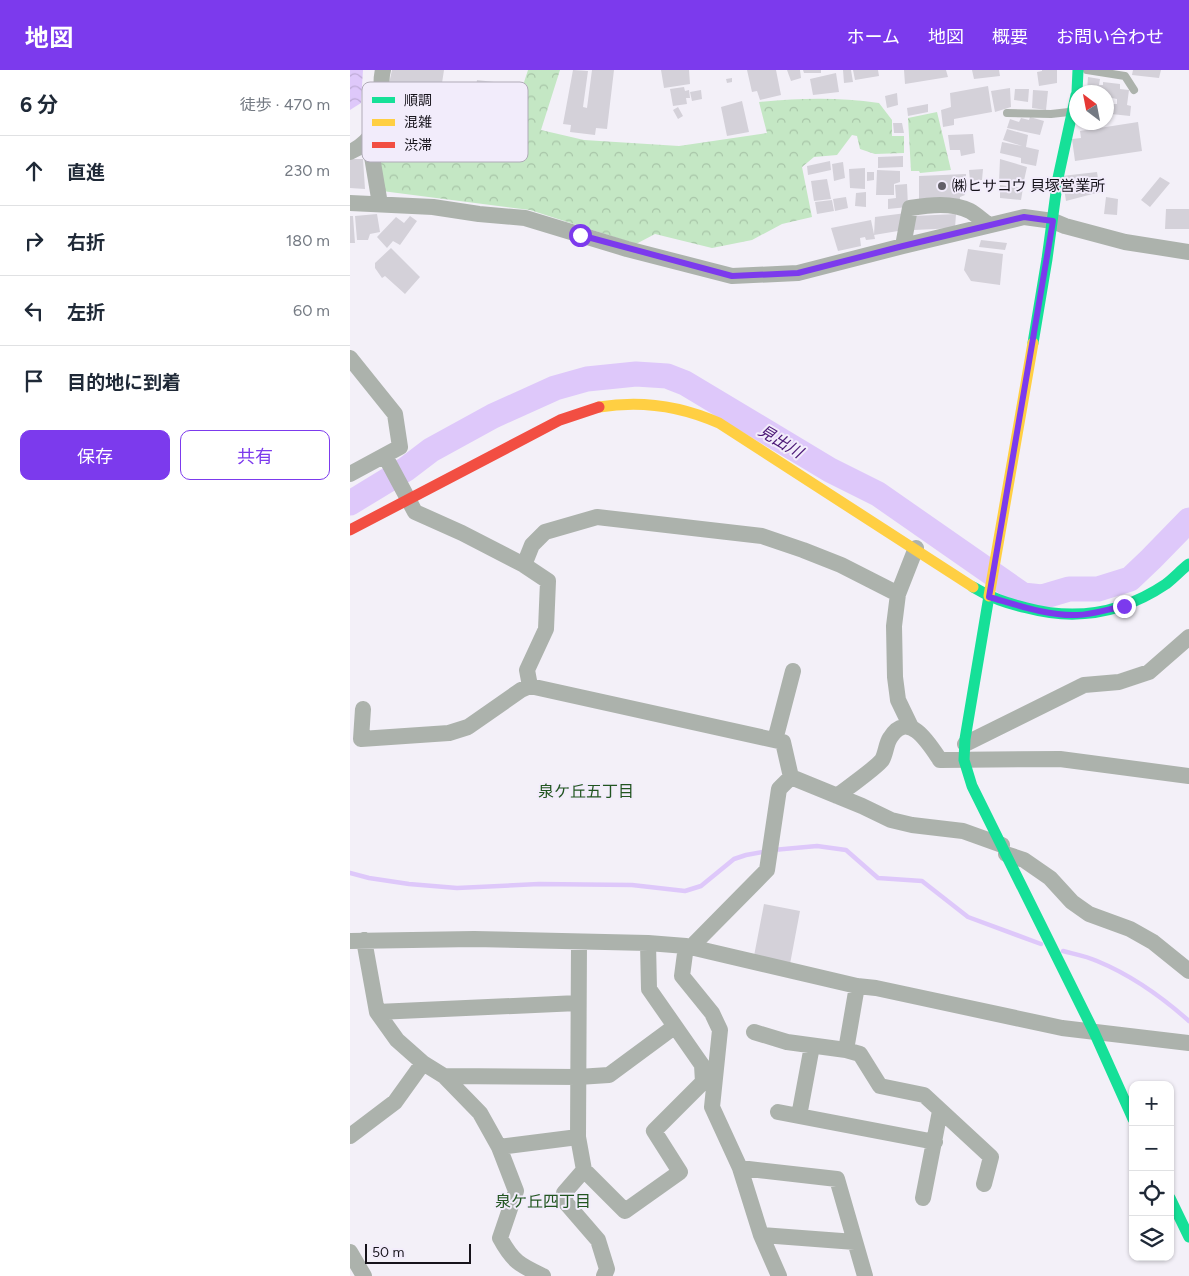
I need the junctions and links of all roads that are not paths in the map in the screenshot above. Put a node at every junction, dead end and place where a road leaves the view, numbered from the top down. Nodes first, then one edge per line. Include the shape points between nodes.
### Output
1 (1078, 70) edge
2 (1087, 70) edge
3 (1077, 85) edge
4 (1134, 90) dead end
5 (1069, 112) edge
6 (1007, 114) dead end
7 (1070, 130) edge
8 (362, 145) edge
9 (350, 152) edge
10 (373, 162) edge
11 (350, 203) edge
12 (380, 204) junction
13 (1053, 221) junction
14 (990, 225) junction
15 (903, 246) junction
16 (1189, 252) edge
17 (350, 358) edge
18 (385, 456) junction
19 (350, 474) edge
20 (408, 500) junction
21 (350, 530) edge
22 (916, 548) junction
23 (1189, 564) edge
24 (524, 565) junction
25 (898, 594) junction
26 (989, 597) junction
27 (1189, 637) edge
28 (793, 671) dead end
29 (530, 686) junction
30 (362, 709) dead end
31 (911, 727) junction
32 (775, 740) junction
33 (965, 752) junction
34 (1189, 776) edge
35 (790, 777) junction
36 (837, 796) junction
37 (1004, 850) junction
38 (357, 940) edge
39 (579, 942) junction
40 (648, 943) junction
41 (689, 946) junction
42 (1189, 970) edge
43 (857, 986) junction
44 (578, 1003) junction
45 (377, 1012) junction
46 (674, 1027) junction
47 (754, 1032) dead end
48 (1094, 1032) junction
49 (1189, 1044) edge
50 (812, 1046) junction
51 (846, 1050) junction
52 (423, 1062) junction
53 (444, 1076) junction
54 (578, 1077) junction
55 (1129, 1110) edge
56 (940, 1111) junction
57 (778, 1112) dead end
58 (799, 1116) junction
59 (350, 1136) edge
60 (578, 1137) junction
61 (935, 1142) junction
62 (499, 1147) junction
63 (740, 1168) junction
64 (584, 1170) junction
65 (984, 1184) dead end
66 (923, 1198) dead end
67 (1174, 1206) edge
68 (761, 1235) junction
69 (1189, 1237) edge
70 (855, 1242) junction
71 (350, 1252) edge
72 (364, 1276) edge
73 (543, 1276) edge
74 (604, 1276) edge
75 (778, 1276) edge
76 (865, 1276) edge

1 - 3 street
2 - 4 lane via 1126,76
5 - 6 lane
7 - 13 street via 1058,178
8 - 9 street
10 - 12 street
11 - 12 street
12 - 15 street via 525,218 732,276 798,273
13 - 14 street via 1024,217
13 - 16 street via 1125,242
13 - 26 street
14 - 15 street
14 - 15 street via 969,211 956,207 910,208
17 - 18 street via 395,414 400,447
18 - 19 street
18 - 20 street
20 - 21 street
20 - 22 street via 560,420 595,408 650,405 685,410 713,419
20 - 24 street via 415,512
22 - 25 street
22 - 26 street
23 - 26 street via 1166,584 1124,606 1079,615 1061,615
24 - 25 street via 532,545 545,532 597,517 762,536 841,564
24 - 29 street via 548,581 546,629 527,670
25 - 31 street via 894,626 895,677 898,700
26 - 33 street
27 - 33 street via 1148,672 1119,682 1084,685
28 - 32 street
29 - 30 street via 468,726 449,733 361,739
29 - 32 street
31 - 33 street via 923,735 940,760
31 - 36 street via 901,728 890,737 882,760
32 - 35 street via 783,742
33 - 34 street
33 - 37 street via 972,786
35 - 36 street
35 - 41 street via 779,789 767,870
36 - 37 street via 891,820 963,831
37 - 42 street via 1050,878 1072,902 1089,914 1130,929
37 - 48 street
38 - 39 street
38 - 45 street
39 - 40 street
39 - 44 street
40 - 41 street
40 - 46 street via 649,989
41 - 43 street
41 - 63 street via 682,976 712,1013 720,1030 712,1107
43 - 48 street
43 - 51 street
44 - 45 street
44 - 54 street
45 - 52 street via 397,1040
46 - 54 street via 609,1075
46 - 64 street via 702,1065 703,1082 654,1131 680,1172 625,1211
47 - 50 street
48 - 49 street
48 - 55 street
50 - 51 street
50 - 58 street
51 - 56 street via 860,1054 880,1086 924,1095
52 - 53 street
52 - 59 street via 396,1102
53 - 54 street
53 - 62 street via 480,1113
54 - 60 street
56 - 61 street
56 - 65 street via 991,1157
57 - 58 street
58 - 61 street
60 - 62 street
60 - 64 street
61 - 66 street
62 - 73 street via 516,1191 500,1238 509,1256
63 - 68 street
63 - 70 street via 837,1179
64 - 74 street via 564,1193 566,1203 598,1240 607,1269
67 - 69 street
68 - 70 street
68 - 75 street
70 - 76 street
71 - 72 street

